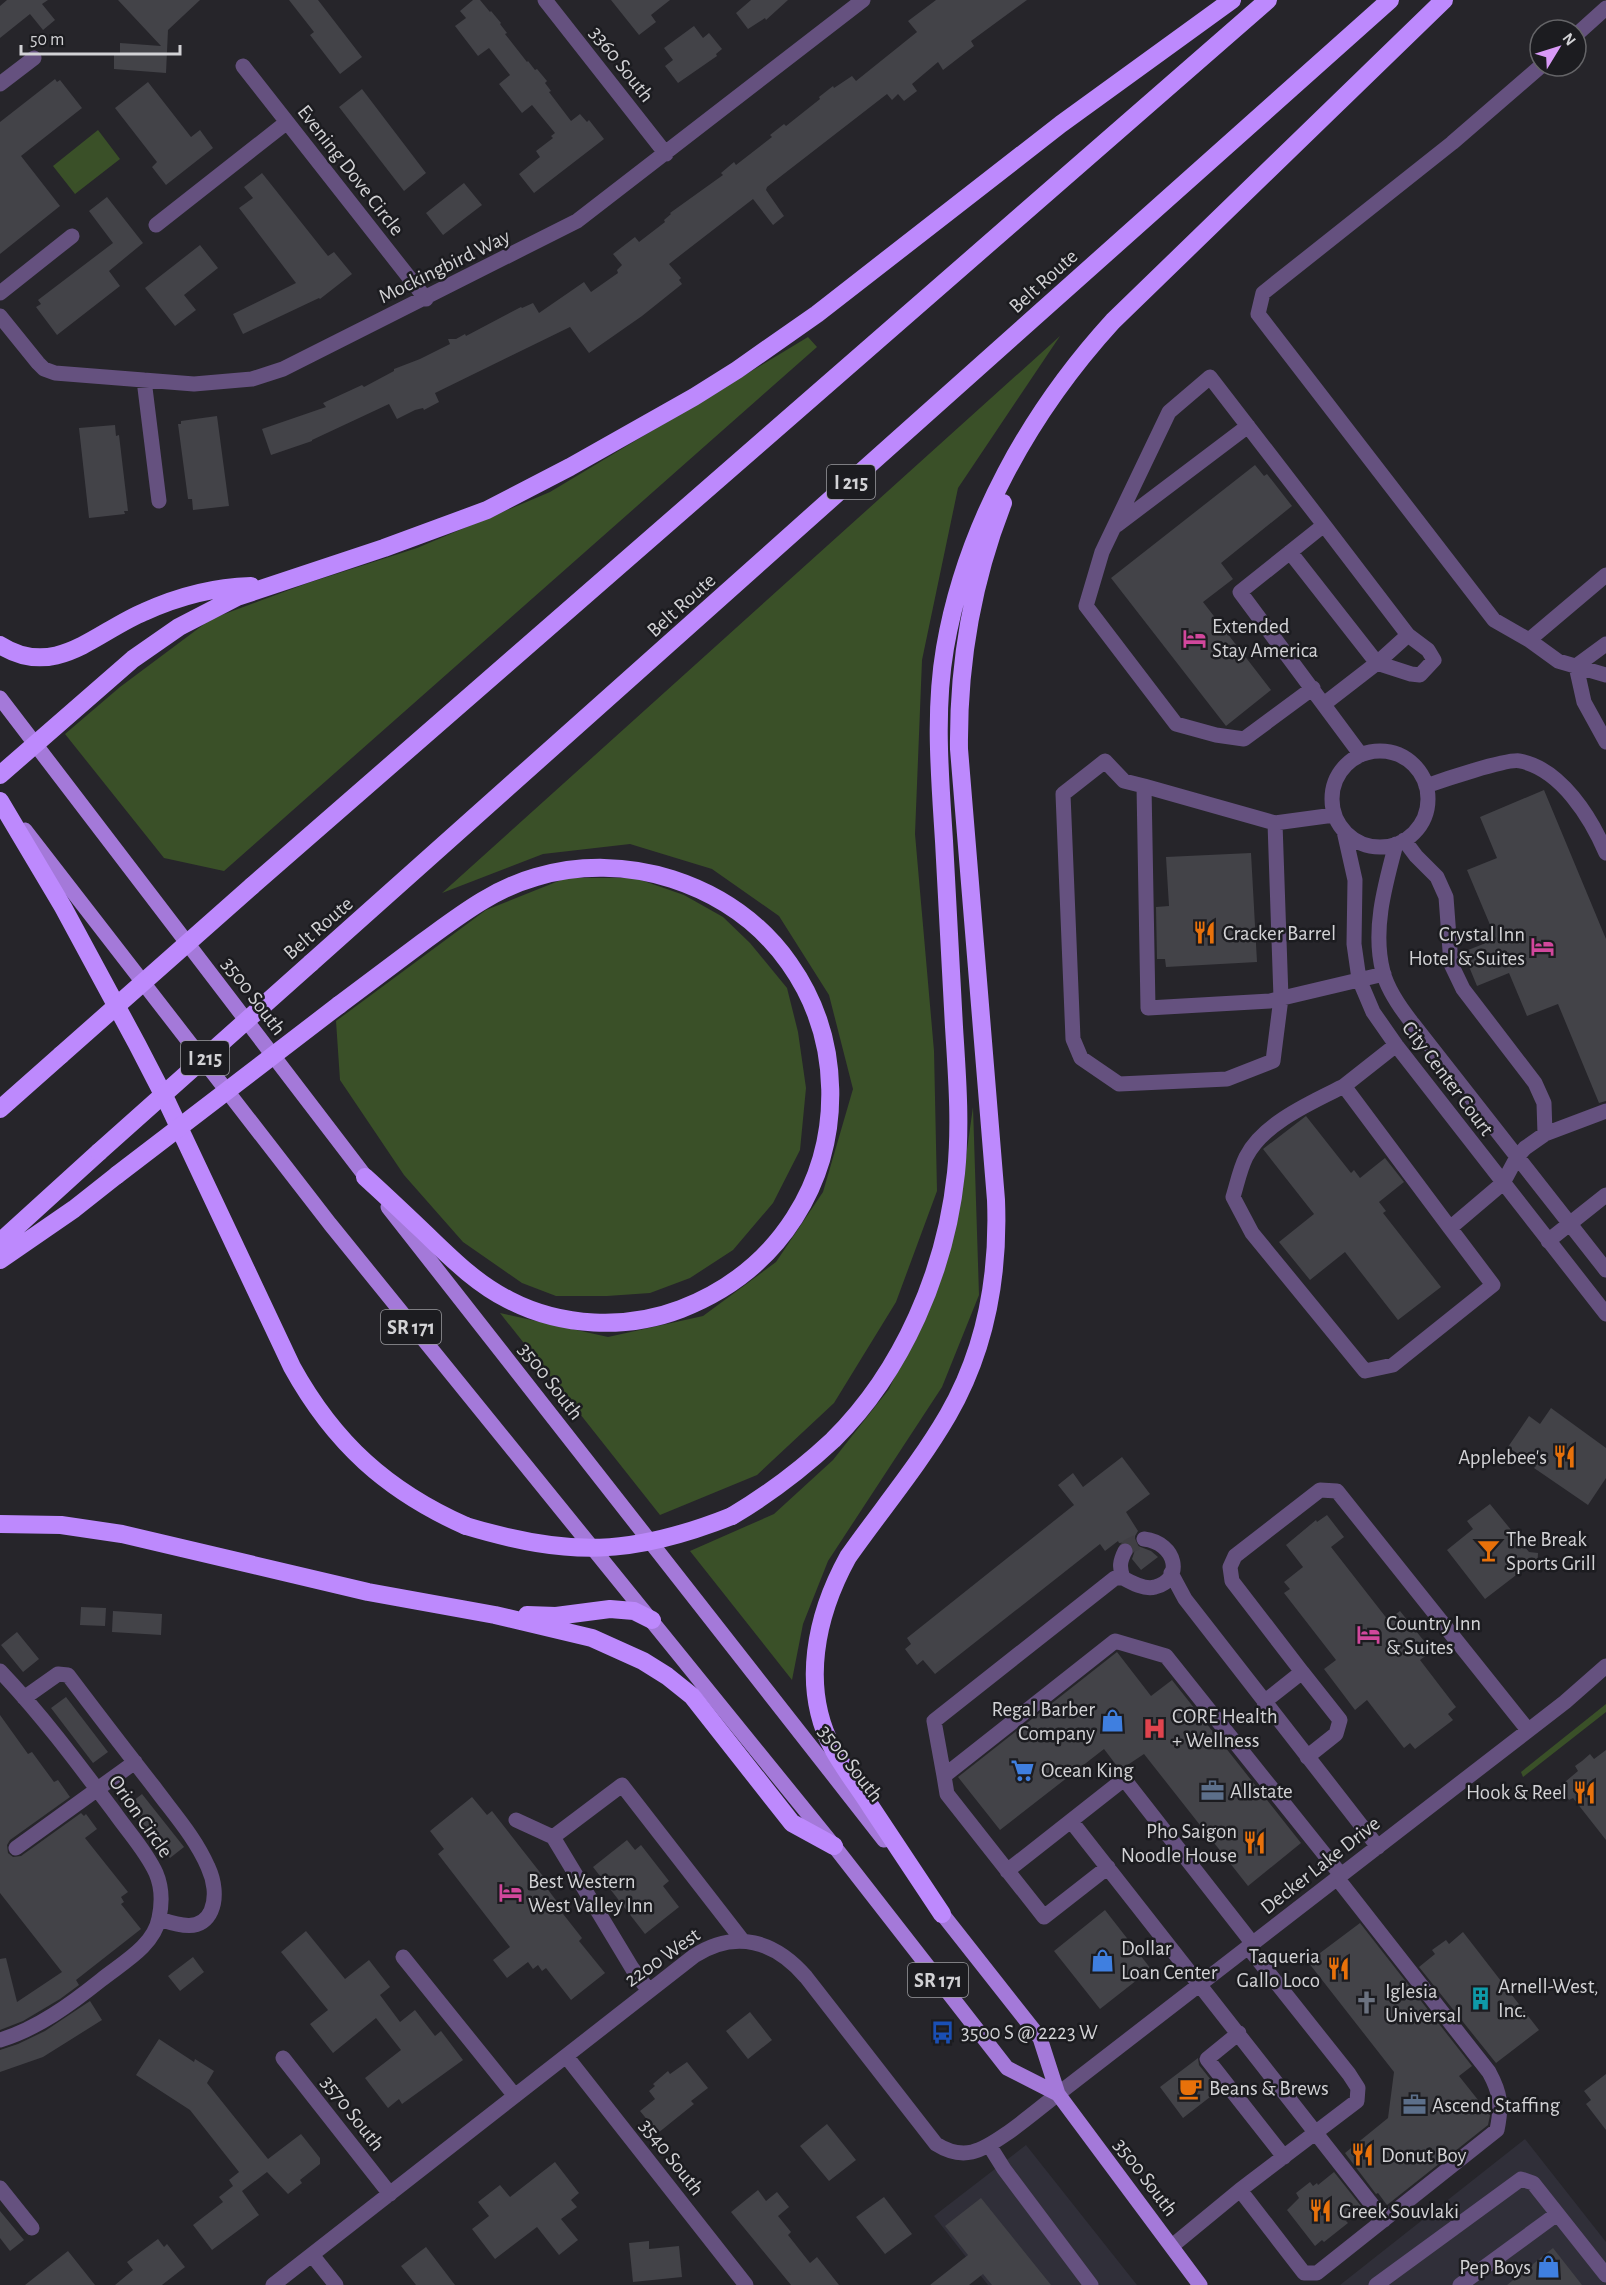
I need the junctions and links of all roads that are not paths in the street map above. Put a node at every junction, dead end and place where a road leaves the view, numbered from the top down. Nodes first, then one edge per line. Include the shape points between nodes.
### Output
1 (545, 0) edge
2 (863, 0) edge
3 (1232, 0) edge
4 (1268, 0) edge
5 (1390, 0) edge
6 (1444, 0) edge
7 (1606, 8) edge
8 (1588, 24) edge
9 (34, 58) dead end
10 (243, 66) dead end
11 (1528, 77) edge
12 (0, 84) edge
13 (286, 122) junction
14 (666, 154) junction
15 (156, 225) dead end
16 (72, 236) dead end
17 (0, 293) edge
18 (426, 299) junction
19 (0, 316) edge
20 (144, 380) junction
21 (1044, 411) junction
22 (1248, 426) junction
23 (159, 501) dead end
24 (1324, 525) junction
25 (1114, 527) junction
26 (1290, 552) junction
27 (1606, 575) edge
28 (271, 585) junction
29 (1408, 635) junction
30 (1529, 640) junction
31 (1606, 644) edge
32 (0, 645) edge
33 (1377, 663) junction
34 (1576, 666) junction
35 (1606, 675) edge
36 (1312, 688) junction
37 (0, 698) edge
38 (1324, 704) junction
39 (1606, 742) edge
40 (36, 744) junction
41 (1361, 755) junction
42 (0, 775) edge
43 (1144, 786) junction
44 (1426, 786) junction
45 (0, 800) edge
46 (1334, 815) junction
47 (1275, 823) junction
48 (1344, 831) junction
49 (1400, 842) junction
50 (1606, 853) edge
51 (1384, 974) junction
52 (1359, 979) junction
53 (1281, 999) junction
54 (1396, 1045) junction
55 (1344, 1086) junction
56 (0, 1109) edge
57 (1606, 1111) edge
58 (1545, 1134) junction
59 (1517, 1157) junction
60 (365, 1177) junction
61 (1503, 1183) junction
62 (1606, 1195) edge
63 (1570, 1224) junction
64 (1450, 1228) junction
65 (1548, 1241) junction
66 (0, 1242) edge
67 (0, 1260) edge
68 (1606, 1270) edge
69 (1603, 1303) edge
70 (0, 1524) edge
71 (1144, 1539) dead end
72 (1125, 1551) dead end
73 (1171, 1573) junction
74 (1123, 1578) junction
75 (1154, 1588) junction
76 (1185, 1599) junction
77 (495, 1615) junction
78 (652, 1620) junction
79 (1606, 1666) edge
80 (0, 1671) edge
81 (1302, 1672) junction
82 (24, 1698) junction
83 (1264, 1702) junction
84 (1528, 1730) junction
85 (1307, 1757) junction
86 (135, 1762) junction
87 (944, 1776) junction
88 (97, 1789) junction
89 (516, 1820) dead end
90 (1071, 1821) junction
91 (553, 1837) junction
92 (834, 1846) junction
93 (1378, 1846) junction
94 (15, 1848) dead end
95 (1107, 1867) junction
96 (1007, 1871) junction
97 (1339, 1876) junction
98 (942, 1914) junction
99 (159, 1919) junction
100 (743, 1941) junction
101 (1251, 1945) junction
102 (404, 1957) dead end
103 (1200, 1984) junction
104 (649, 1991) junction
105 (1239, 2033) junction
106 (0, 2040) edge
107 (566, 2056) junction
108 (283, 2058) dead end
109 (1058, 2094) junction
110 (515, 2096) junction
111 (1316, 2132) junction
112 (989, 2145) junction
113 (1284, 2157) junction
114 (0, 2188) edge
115 (1240, 2190) junction
116 (390, 2194) junction
117 (1557, 2214) junction
118 (1384, 2220) junction
119 (32, 2228) dead end
120 (1172, 2246) junction
121 (312, 2254) junction
122 (1606, 2275) edge
123 (273, 2285) edge
124 (336, 2285) edge
125 (746, 2285) edge
126 (1091, 2285) edge
127 (1200, 2285) edge
128 (1376, 2285) edge
129 (1460, 2285) edge

1 - 14 street, 3360 South
2 - 14 street, Mockingbird Way
3 - 28 highway via 1061,124 818,315 694,397 487,510
4 - 56 highway, bridge
5 - 66 highway, Belt Route / I 215, bridge
6 - 21 highway via 1113,321 1075,365
7 - 8 street
9 - 12 street
10 - 13 street, Evening Dove Circle
11 - 30 street via 1452,143 1263,293 1258,314 1494,620
13 - 15 street
13 - 18 street, Evening Dove Circle
14 - 18 street, Mockingbird Way via 577,221
16 - 17 street
18 - 20 street, Mockingbird Way via 268,375 194,384
19 - 20 street, Mockingbird Way via 31,356 49,371
20 - 23 street
21 - 45 highway, bridge via 1019,449 978,530 964,569 945,650 939,750 959,1111 955,1183 941,1249 918,1313 868,1398 810,1461 732,1516 658,1542 609,1548 534,1544 466,1526 416,1502 348,1447 292,1367 168,1104 63,907
21 - 98 highway via 1013,476 986,550 966,633 960,685 959,749 996,1200 993,1285 980,1340 960,1391 933,1438 838,1575 822,1616 815,1653 816,1691 833,1749
22 - 24 street
22 - 25 street
22 - 25 street via 1210,377 1169,412
24 - 26 street
24 - 29 street
25 - 36 street via 1086,606 1176,724 1244,739
26 - 33 street
26 - 36 street via 1240,592
27 - 30 street
28 - 32 highway via 216,589 166,603 57,656 34,657
28 - 40 highway via 204,613 155,642
29 - 33 street
29 - 33 street via 1428,650 1434,660 1430,667 1420,675
30 - 34 street via 1558,660
31 - 34 street
33 - 38 street
34 - 35 street
34 - 39 street via 1584,702
36 - 38 street
37 - 40 main road, 3500 South / SR 171
38 - 41 street
40 - 42 highway
40 - 60 main road, 3500 South / SR 171
41 - 44 street via 1388,752 1401,756 1412,764
41 - 46 street via 1340,773 1334,786
43 - 47 street
43 - 53 street via 1148,1008
43 - 53 street via 1124,781 1105,761 1063,794 1074,1039 1081,1058 1119,1084 1227,1079 1273,1061
44 - 49 street, City Center Court via 1425,815 1419,827
44 - 50 street via 1518,760 1547,772 1579,802
45 - 78 main road, 3500 South / SR 171 via 337,1234
46 - 47 street
46 - 48 street, City Center Court
47 - 53 street
48 - 49 street, City Center Court via 1366,845 1381,847
48 - 52 street, City Center Court via 1355,879 1354,944
49 - 51 street, City Center Court via 1385,887 1379,935
49 - 58 street via 1437,877 1446,897 1451,964 1463,989 1535,1083 1544,1102
51 - 52 street
51 - 59 street, City Center Court via 1413,1024
52 - 53 street
52 - 54 street, City Center Court via 1373,1012
54 - 55 street
54 - 61 street, City Center Court
55 - 64 street
55 - 64 street via 1303,1106 1267,1131 1246,1156 1233,1197 1252,1233 1365,1371 1394,1365 1493,1285
57 - 58 street
58 - 59 street
59 - 61 street
59 - 63 street, City Center Court
60 - 67 highway, bridge via 459,1267 491,1291 533,1311 577,1321 627,1322 697,1303 738,1278 776,1244 807,1199 824,1153 831,1109 829,1064 819,1025 807,995 781,954 747,920 706,893 636,870 568,870 535,877 468,909 74,1209
60 - 98 main road, 3500 South / SR 171
61 - 64 street
61 - 65 street, City Center Court
62 - 63 street
63 - 65 street
63 - 68 street, City Center Court
65 - 69 street, City Center Court
70 - 77 highway via 61,1525 122,1534 368,1592
71 - 73 street via 1168,1549 1174,1566
72 - 74 street via 1120,1570
73 - 75 street
73 - 76 street
74 - 75 street
74 - 87 street via 1115,1578 934,1721
75 - 76 street
76 - 83 street
77 - 78 highway via 556,1616 610,1609 634,1611
77 - 92 highway via 592,1638 667,1676 692,1696 792,1823
78 - 92 main road, 3500 South / SR 171
79 - 84 street, Decker Lake Drive
80 - 82 street, Orion Circle
81 - 83 street
81 - 84 street via 1232,1581 1230,1567 1235,1556 1320,1490 1337,1491
81 - 85 street via 1340,1720 1336,1734
82 - 86 street via 58,1674 68,1675
82 - 88 street, Orion Circle
83 - 85 street
84 - 93 street, Decker Lake Drive
85 - 93 street
86 - 88 street
86 - 99 street via 193,1840 208,1866 215,1892 209,1916 200,1924 183,1926
87 - 96 street via 947,1794
87 - 97 street via 1115,1641 1166,1656
88 - 94 street
88 - 99 street, Orion Circle via 157,1875 162,1900
89 - 91 street
90 - 95 street
90 - 96 street
90 - 101 street via 1124,1779
91 - 100 street via 622,1785
91 - 104 street
92 - 109 main road, 3500 South / SR 171 via 1007,2068
93 - 97 street, Decker Lake Drive
95 - 96 street via 1044,1917
95 - 103 street
97 - 101 street, Decker Lake Drive
97 - 118 street via 1489,2072 1498,2088 1502,2109 1497,2130
98 - 109 main road, 3500 South / SR 171 via 1040,2038
99 - 106 street, Orion Circle via 148,1942 82,1995 17,2035
100 - 104 street, 2200 West via 705,1949
100 - 112 street, 2200 West via 777,1951 796,1965 936,2144 962,2153
101 - 103 street, Decker Lake Drive
101 - 111 street via 1358,2088 1357,2101
102 - 110 street
103 - 105 street
103 - 109 street, Decker Lake Drive
104 - 107 street, 2200 West
105 - 111 street
105 - 113 street via 1207,2059
107 - 110 street, 2200 West
107 - 125 street, 3540 South
108 - 116 street, 3570 South
109 - 112 street, 2200 West
109 - 120 main road, 3500 South / SR 171
110 - 116 street, 2200 West
111 - 113 street
111 - 118 street
112 - 126 street
113 - 115 street
114 - 119 street
115 - 118 street via 1304,2273 1317,2273
115 - 120 street
116 - 121 street, 2200 West
117 - 122 street
117 - 128 street via 1533,2183 1521,2179
117 - 129 street
120 - 127 main road, 3500 South / SR 171
121 - 123 street, 2200 West
121 - 124 street

